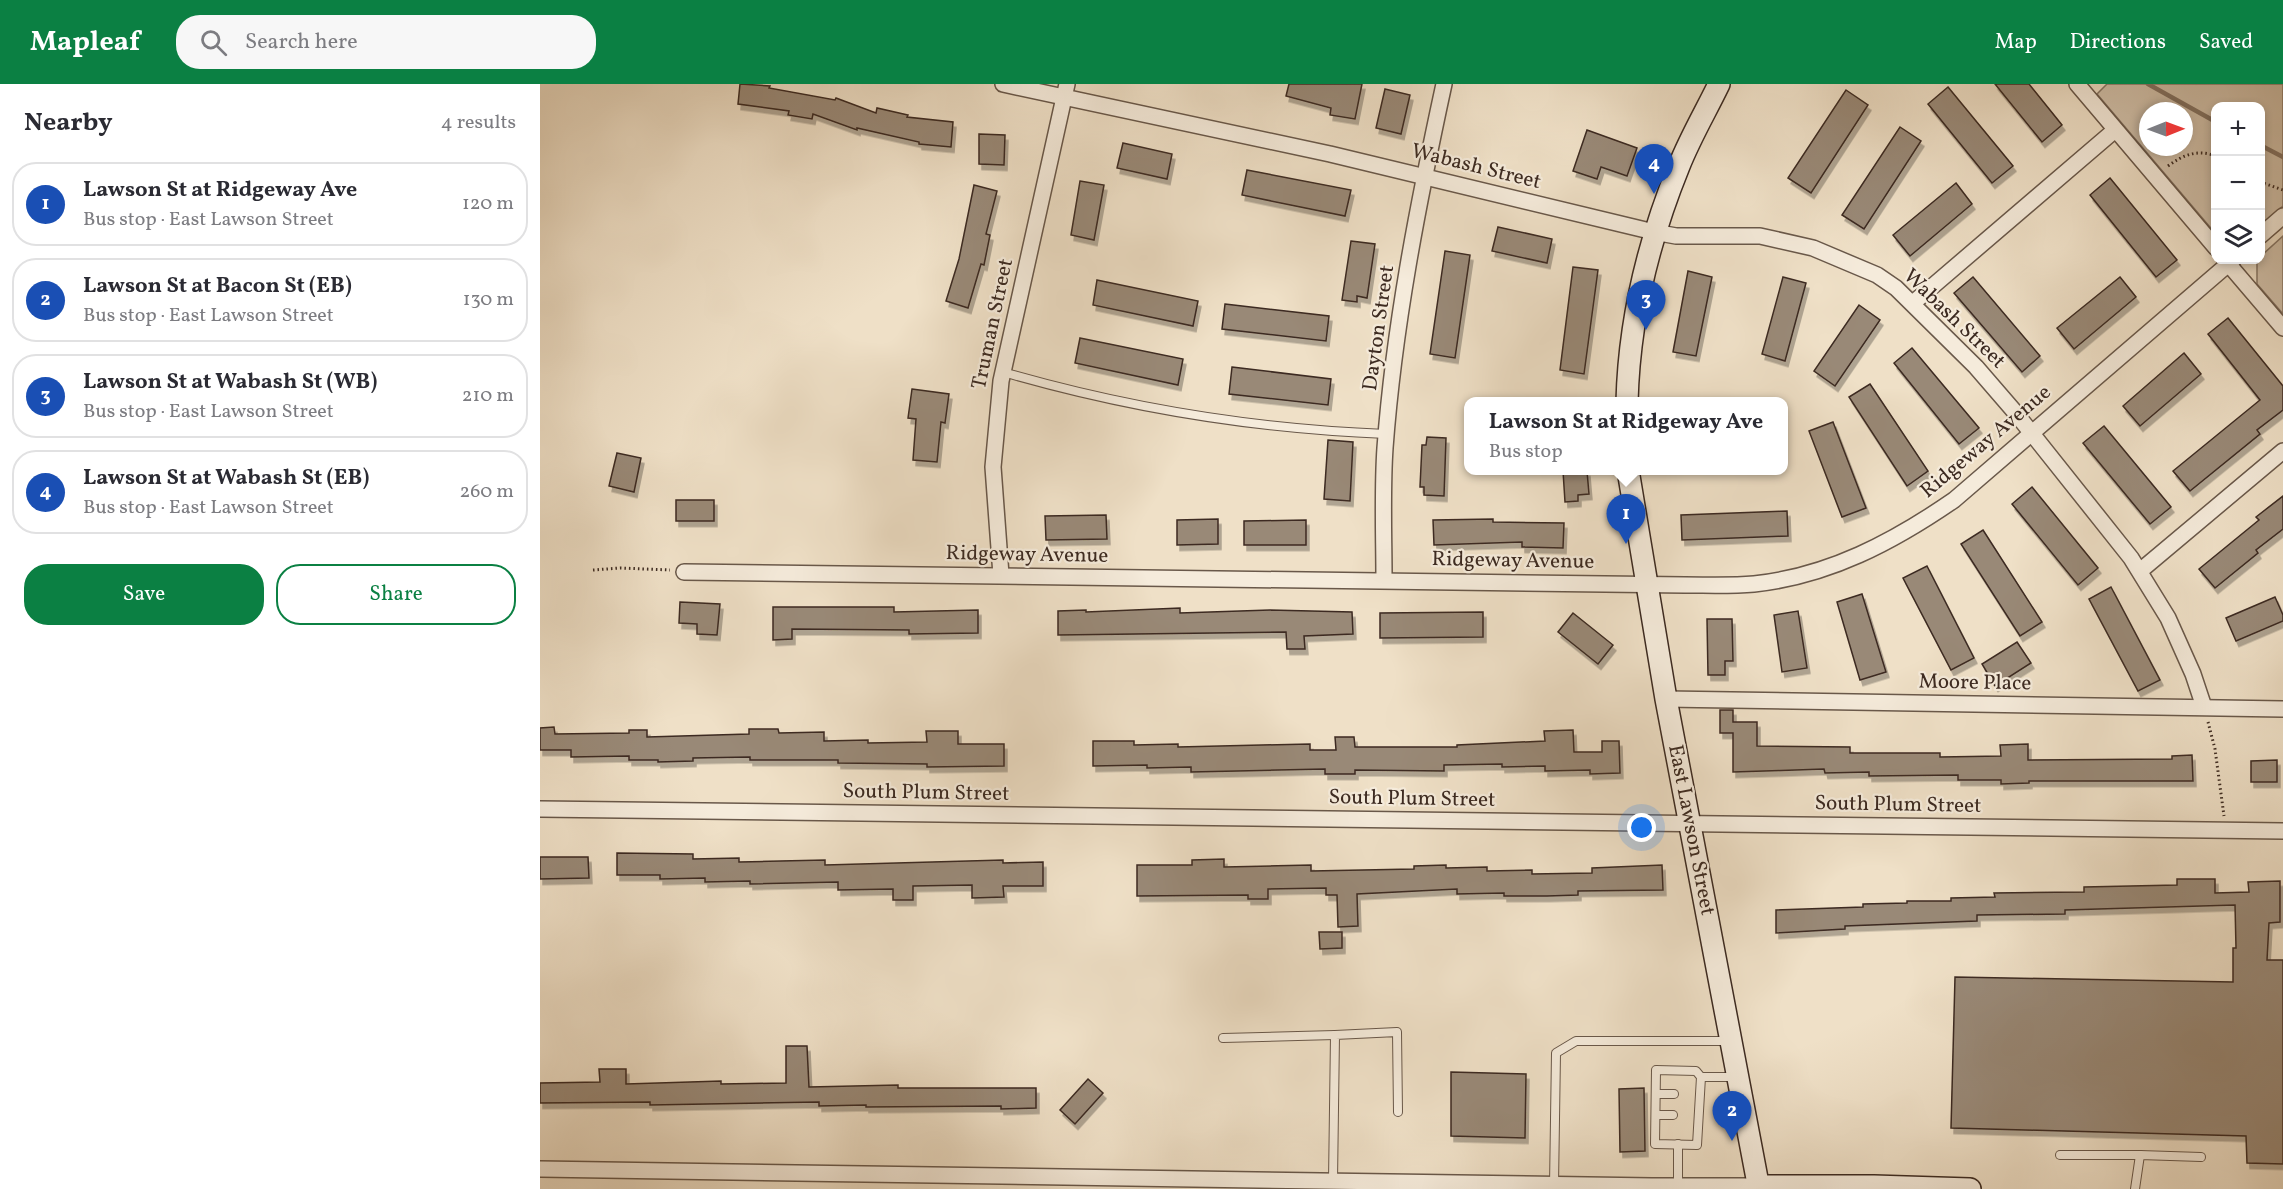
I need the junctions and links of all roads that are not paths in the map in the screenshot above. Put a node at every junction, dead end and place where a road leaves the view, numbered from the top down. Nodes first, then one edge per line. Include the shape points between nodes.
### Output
1 (1003, 84) edge
2 (1444, 84) edge
3 (1719, 84) edge
4 (2077, 84) edge
5 (1065, 91) edge
6 (2115, 130) junction
7 (1424, 176) junction
8 (2283, 216) edge
9 (1654, 232) junction
10 (2265, 232) edge
11 (2211, 242) edge
12 (2226, 264) edge
13 (2231, 264) edge
14 (1913, 303) junction
15 (2283, 328) edge
16 (1003, 372) junction
17 (1627, 397) edge
18 (2032, 432) junction
19 (1386, 434) junction
20 (2283, 451) edge
21 (1629, 475) edge
22 (2139, 571) junction
23 (684, 572) road end
24 (1001, 575) junction
25 (1384, 580) junction
26 (1646, 584) junction
27 (1666, 699) junction
28 (2204, 707) junction
29 (2283, 709) edge
30 (540, 809) edge
31 (1689, 823) junction
32 (2283, 831) edge
33 (1335, 1035) junction
34 (1223, 1038) dead end
35 (1731, 1041) junction
36 (1701, 1077) junction
37 (1738, 1077) junction
38 (1656, 1094) junction
39 (1674, 1094) dead end
40 (1398, 1112) dead end
41 (1656, 1115) junction
42 (1673, 1115) dead end
43 (1678, 1144) junction
44 (2060, 1155) dead end
45 (2140, 1155) junction
46 (2201, 1156) dead end
47 (540, 1169) edge
48 (1333, 1181) junction
49 (1191, 1184) edge
50 (1361, 1185) edge
51 (1554, 1185) junction
52 (1678, 1186) junction
53 (1759, 1187) edge
54 (1970, 1189) edge
55 (2135, 1189) edge

1 - 5 street, Wabash Street
2 - 7 street, Dayton Street
3 - 9 street via 1680,164
4 - 6 street
5 - 7 street, Wabash Street
5 - 16 street, Truman Street
6 - 11 street
6 - 14 street
7 - 9 street, Wabash Street
7 - 19 street, Dayton Street
8 - 10 street
9 - 14 street, Wabash Street via 1676,236 1760,236 1813,248 1877,275
9 - 17 street via 1633,326
12 - 18 street, Ridgeway Avenue
13 - 15 street
14 - 18 street, Wabash Street
16 - 19 lane via 1121,401 1224,420
16 - 24 street, Truman Street via 993,467
18 - 22 street, Wabash Street
18 - 26 street, Ridgeway Avenue via 1954,500 1850,561 1752,584
19 - 25 street, Dayton Street
20 - 22 street
21 - 26 street, East Lawson Street
22 - 28 street, Wabash Street via 2174,631
23 - 24 street, Ridgeway Avenue
24 - 25 street, Ridgeway Avenue
25 - 26 street, Ridgeway Avenue
26 - 27 street, East Lawson Street
27 - 28 street, Moore Place
27 - 31 street, East Lawson Street
28 - 29 street, Moore Place
30 - 31 street, South Plum Street
31 - 32 street, South Plum Street
31 - 35 street, East Lawson Street
33 - 34 lane
33 - 40 lane via 1397,1032
33 - 48 lane
35 - 37 street, East Lawson Street
35 - 51 lane via 1576,1041 1556,1053
36 - 37 lane
36 - 38 lane via 1696,1071 1656,1070
36 - 43 lane via 1696,1094 1697,1145
37 - 53 street, East Lawson Street
38 - 39 lane
38 - 41 lane
41 - 42 lane
41 - 43 lane via 1655,1144
43 - 52 lane
44 - 45 lane
45 - 46 lane
45 - 55 lane
47 - 49 street
48 - 49 street
48 - 50 street
50 - 51 street
51 - 52 street
52 - 53 street
53 - 54 street

